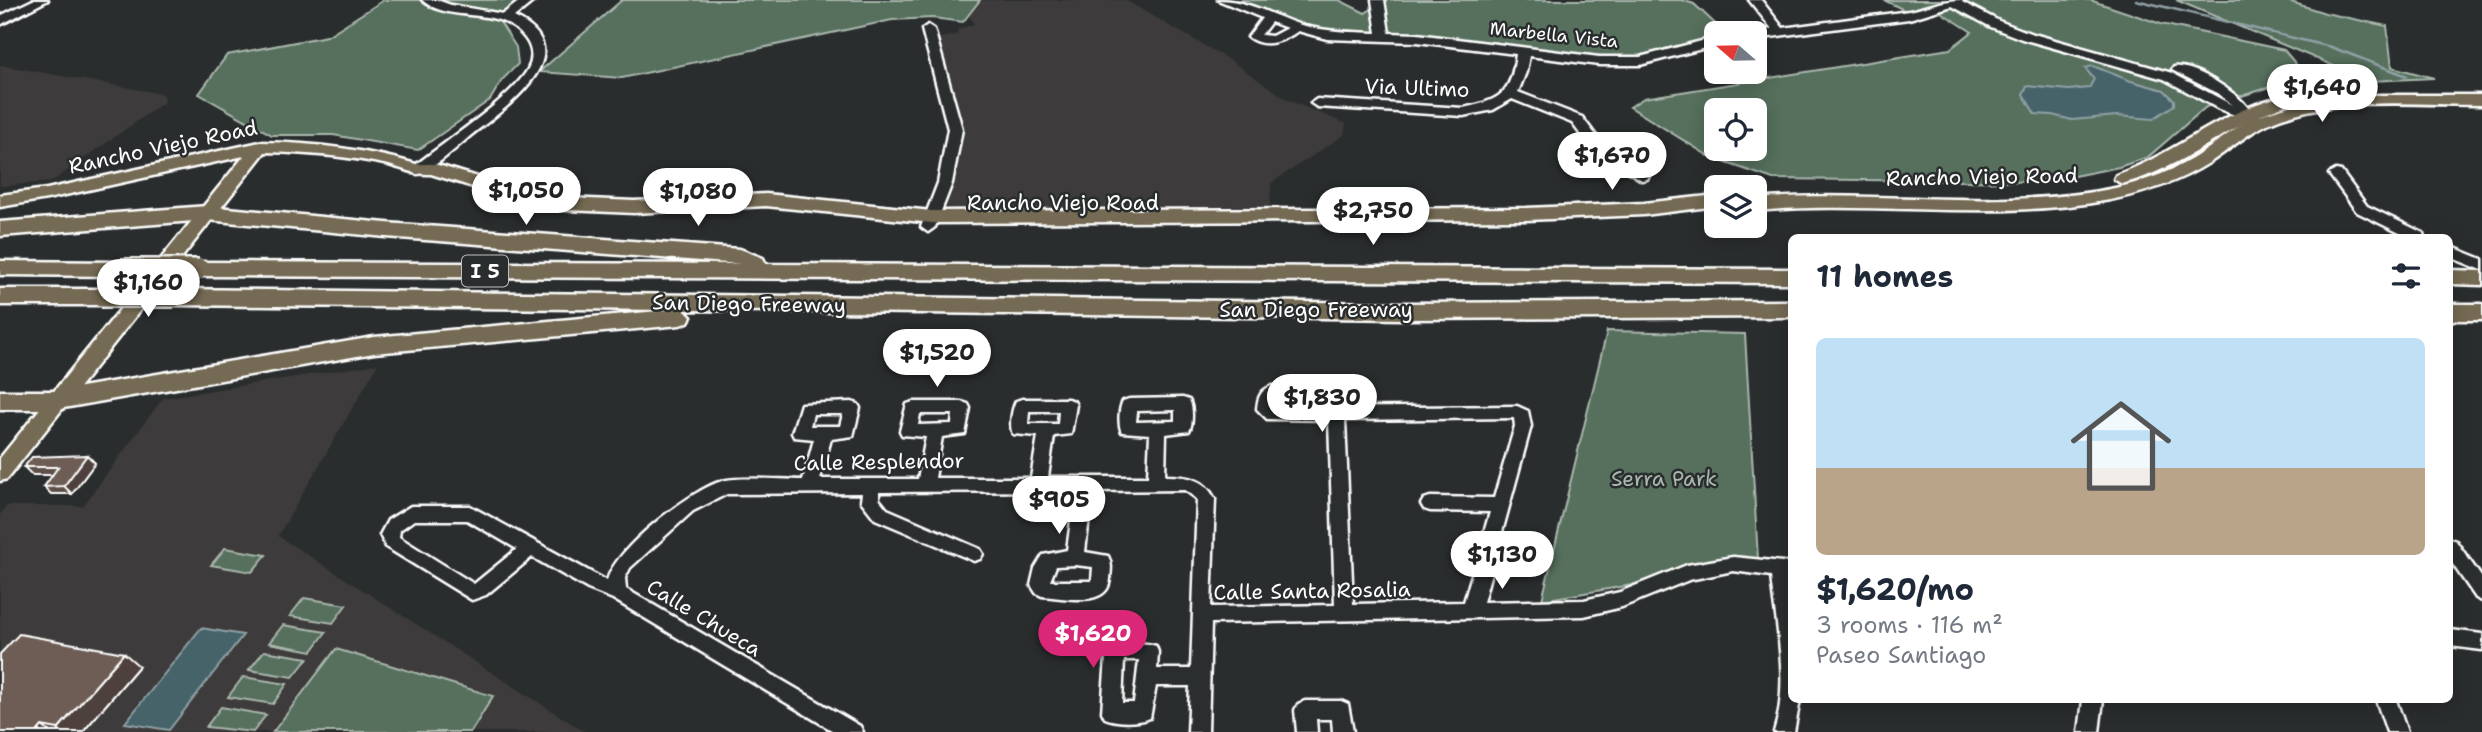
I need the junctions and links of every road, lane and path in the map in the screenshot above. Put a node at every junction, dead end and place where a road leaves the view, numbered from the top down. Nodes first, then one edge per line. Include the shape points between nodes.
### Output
1 (42, 0) edge
2 (428, 0) edge
3 (529, 0) edge
4 (1224, 0) edge
5 (1378, 0) edge
6 (1755, 0) edge
7 (1956, 1) edge
8 (1269, 17) junction
9 (2, 18) edge
10 (505, 18) junction
11 (1296, 27) junction
12 (928, 29) dead end
13 (1780, 32) junction
14 (1768, 33) edge
15 (1384, 37) junction
16 (1704, 44) edge
17 (1523, 51) junction
18 (2482, 90) edge
19 (1511, 94) junction
20 (2482, 100) edge
21 (1317, 103) dead end
22 (2254, 117) junction
23 (260, 148) junction
24 (418, 170) junction
25 (2336, 174) dead end
26 (1642, 176) dead end
27 (1767, 194) edge
28 (0, 201) edge
29 (1704, 202) edge
30 (1767, 204) edge
31 (207, 213) junction
32 (1704, 213) edge
33 (930, 222) junction
34 (0, 229) edge
35 (2414, 234) edge
36 (2453, 252) edge
37 (2482, 265) edge
38 (0, 268) edge
39 (772, 270) junction
40 (1788, 276) edge
41 (0, 297) edge
42 (822, 305) junction
43 (1788, 309) edge
44 (2453, 312) edge
45 (2482, 312) edge
46 (0, 400) edge
47 (58, 400) junction
48 (1291, 415) dead end
49 (1337, 415) junction
50 (1158, 428) dead end
51 (1046, 430) dead end
52 (935, 431) junction
53 (824, 433) junction
54 (0, 473) edge
55 (1085, 482) junction
56 (1156, 482) junction
57 (1039, 483) junction
58 (871, 484) junction
59 (925, 484) junction
60 (810, 485) junction
61 (1430, 504) dead end
62 (1502, 505) junction
63 (530, 548) junction
64 (2453, 550) edge
65 (974, 554) dead end
66 (1076, 558) junction
67 (1785, 570) edge
68 (2482, 593) edge
69 (619, 594) junction
70 (1471, 611) junction
71 (1344, 612) junction
72 (1203, 615) junction
73 (2453, 638) edge
74 (1788, 640) edge
75 (2482, 642) edge
76 (1199, 677) junction
77 (1147, 678) dead end
78 (1790, 703) edge
79 (2093, 703) edge
80 (2388, 703) edge
81 (853, 732) edge
82 (1198, 732) edge
83 (1307, 732) edge
84 (1343, 732) edge
85 (1784, 732) edge
86 (2090, 732) edge
87 (2397, 732) edge

1 - 9 street
2 - 10 street
3 - 10 street
4 - 8 street, Marbella Vista
5 - 15 street
6 - 13 street
7 - 13 street via 1909,15
7 - 22 street via 1995,24 2168,76
8 - 11 street, Marbella Vista
8 - 11 street via 1254,37 1264,42
10 - 24 street via 525,29 536,47 536,66 528,79
11 - 15 street, Marbella Vista via 1338,36
12 - 33 street via 954,129 944,183
13 - 14 street
15 - 17 street, Marbella Vista
16 - 17 street, Marbella Vista via 1629,62
17 - 19 street
18 - 22 main road, Rancho Viejo Road via 2330,94 2288,100
19 - 21 street, Via Ultimo via 1488,107 1463,112
19 - 26 street via 1577,120 1599,149
20 - 22 main road, Rancho Viejo Road via 2334,104
22 - 27 main road, Rancho Viejo Road via 2213,131 2167,163 2085,188 2018,194
22 - 30 main road, Rancho Viejo Road via 2204,160 2159,182 2090,198 2024,203
23 - 24 main road, Rancho Viejo Road via 333,152 394,161
23 - 28 main road, Rancho Viejo Road
23 - 31 main road
24 - 33 main road, Rancho Viejo Road via 422,177 537,210 627,214 737,205
25 - 35 street via 2362,209
29 - 33 main road, Rancho Viejo Road via 1527,215
31 - 34 highway
31 - 39 highway via 740,256
31 - 47 main road
32 - 33 main road, Rancho Viejo Road via 1564,224 1362,228
36 - 37 street
38 - 39 highway, San Diego Freeway / I 5, bridge
39 - 40 highway, San Diego Freeway / I 5
41 - 42 highway, San Diego Freeway / I 5, bridge
42 - 43 highway, San Diego Freeway / I 5 via 1390,311
42 - 47 highway via 374,345
44 - 45 highway
46 - 47 highway
47 - 54 main road
48 - 49 street
49 - 62 street via 1517,412 1523,426
49 - 71 street
50 - 56 street
51 - 57 street
52 - 52 street via 958,430 962,408 913,408 908,431
52 - 59 street
53 - 53 street via 847,432 852,408 807,408 800,433
53 - 60 street
55 - 56 street, Calle Resplendor
55 - 57 street, Calle Resplendor
55 - 66 street
56 - 72 street, Calle Resplendor via 1195,485 1206,499
57 - 59 street, Calle Resplendor
58 - 59 street, Calle Resplendor
58 - 60 street, Calle Resplendor
58 - 65 street via 870,500 881,514
60 - 69 street, Calle Resplendor via 737,485 700,498 624,563 614,585
61 - 62 street
62 - 70 street
63 - 63 street, Calle Chueca via 472,592 392,542 389,535 394,525 411,513 470,513
63 - 69 street, Calle Chueca
64 - 68 street
66 - 66 street via 1102,561 1101,585 1093,591 1040,585 1045,562
67 - 70 street, Calle Santa Rosalia via 1732,564 1687,573 1622,600 1584,608
67 - 74 street
69 - 81 street, Calle Chueca
70 - 71 street, Calle Santa Rosalia
71 - 72 street, Calle Santa Rosalia
72 - 76 street
73 - 75 street
76 - 77 street
76 - 82 street
78 - 85 street
79 - 86 street
80 - 87 street
83 - 84 street via 1306,710 1341,710

